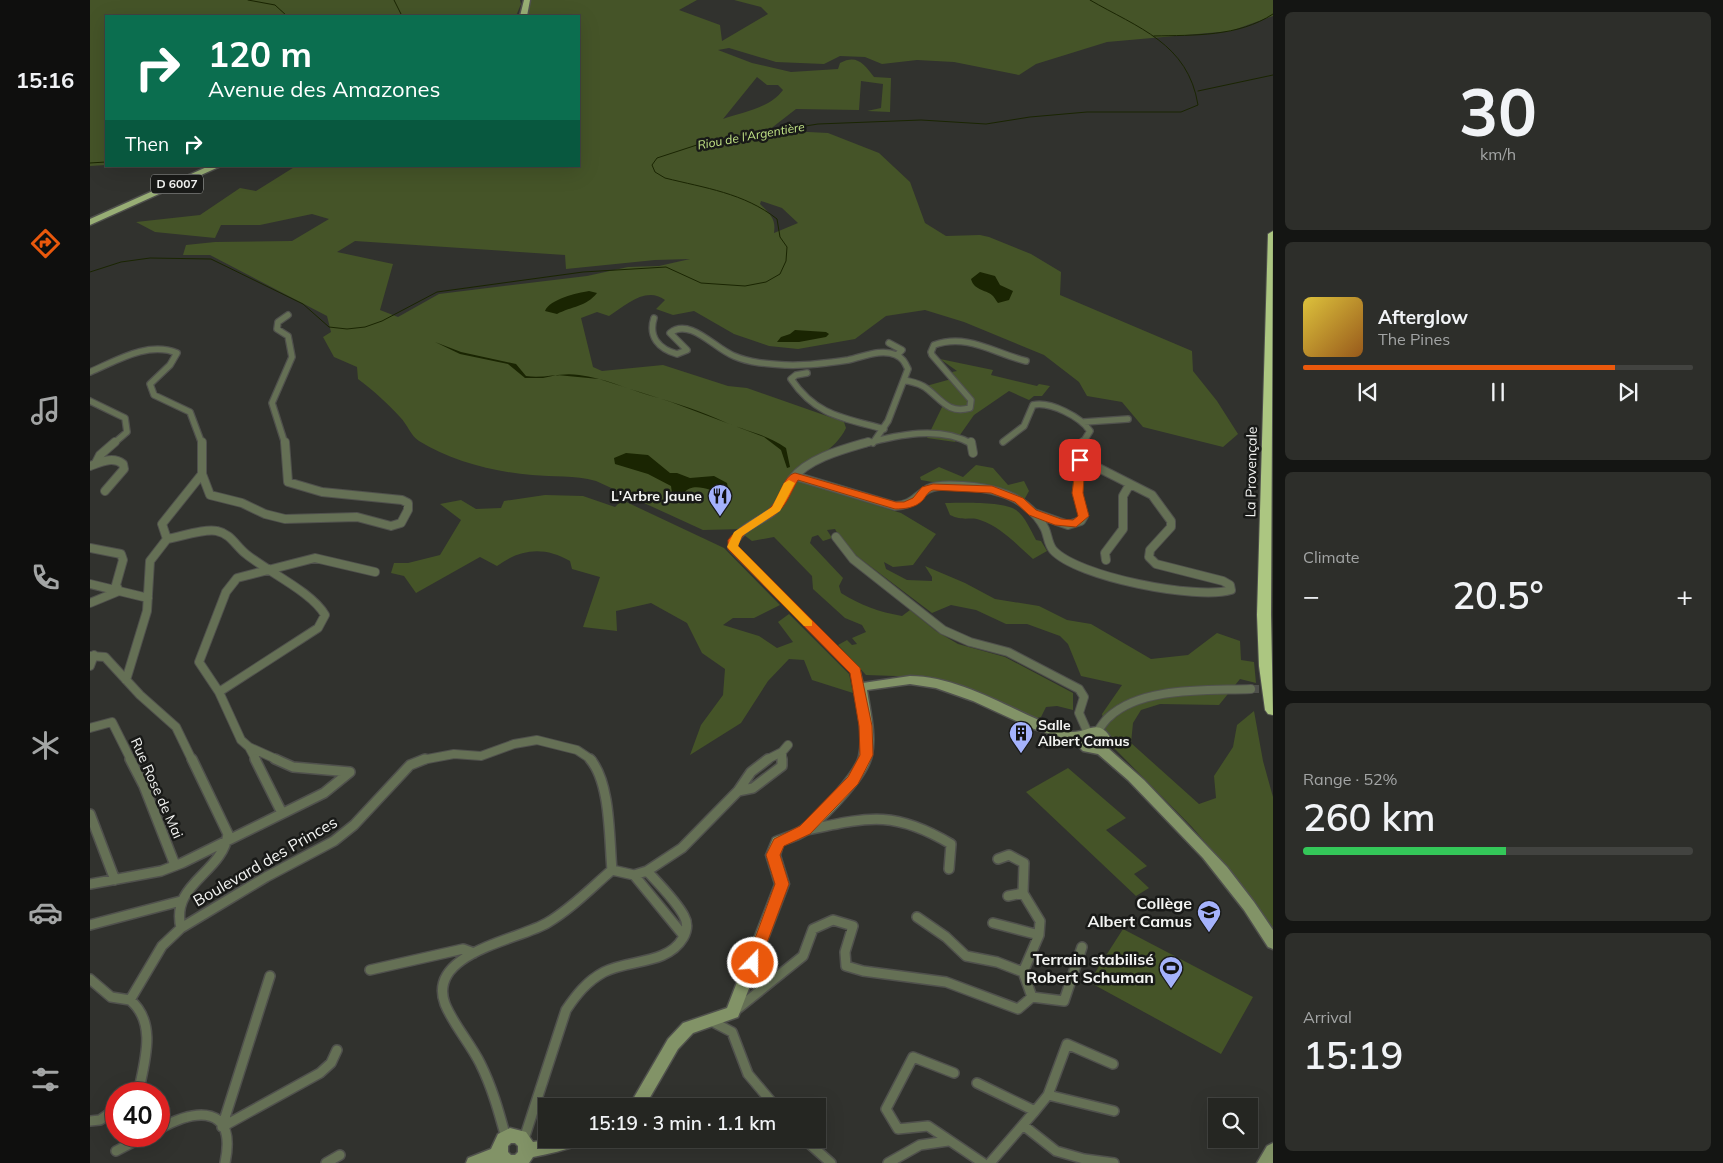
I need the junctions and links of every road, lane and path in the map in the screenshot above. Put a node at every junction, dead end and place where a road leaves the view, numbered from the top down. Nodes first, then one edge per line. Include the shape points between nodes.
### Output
1 (527, 0) edge
2 (524, 15) edge
3 (215, 167) edge
4 (90, 222) edge
5 (1273, 234) edge
6 (288, 315) dead end
7 (654, 318) dead end
8 (889, 343) dead end
9 (897, 355) junction
10 (1026, 361) dead end
11 (90, 372) edge
12 (807, 373) dead end
13 (904, 380) junction
14 (90, 401) edge
15 (1128, 419) dead end
16 (1084, 422) junction
17 (884, 429) junction
18 (1003, 442) dead end
19 (873, 443) junction
20 (973, 453) dead end
21 (1080, 460) junction
22 (93, 465) edge
23 (202, 474) junction
24 (795, 476) junction
25 (1130, 484) junction
26 (105, 491) dead end
27 (1032, 512) junction
28 (836, 537) dead end
29 (167, 539) junction
30 (90, 548) edge
31 (1106, 560) dead end
32 (266, 570) junction
33 (374, 572) dead end
34 (90, 584) edge
35 (119, 591) junction
36 (148, 598) junction
37 (90, 602) edge
38 (92, 655) edge
39 (90, 666) edge
40 (126, 680) junction
41 (860, 687) junction
42 (1251, 689) tunnel mouth
43 (220, 692) junction
44 (1273, 710) edge
45 (90, 728) edge
46 (1087, 734) junction
47 (249, 747) junction
48 (1100, 749) junction
49 (738, 792) junction
50 (282, 813) junction
51 (90, 814) edge
52 (805, 830) junction
53 (229, 841) junction
54 (998, 859) dead end
55 (175, 865) junction
56 (949, 869) dead end
57 (612, 870) junction
58 (647, 871) junction
59 (634, 875) junction
60 (115, 880) junction
61 (90, 884) edge
62 (1023, 893) junction
63 (1008, 896) dead end
64 (181, 901) junction
65 (917, 917) dead end
66 (993, 923) dead end
67 (90, 925) edge
68 (181, 928) junction
69 (1039, 935) junction
70 (684, 936) junction
71 (1273, 943) edge
72 (1082, 947) dead end
73 (474, 953) junction
74 (370, 970) dead end
75 (1023, 972) junction
76 (270, 976) dead end
77 (90, 979) edge
78 (1032, 997) junction
79 (130, 1000) junction
80 (733, 1012) junction
81 (711, 1021) junction
82 (337, 1050) dead end
83 (1113, 1064) dead end
84 (954, 1073) dead end
85 (140, 1082) edge
86 (977, 1084) dead end
87 (1048, 1095) junction
88 (642, 1098) edge
89 (768, 1098) edge
90 (1036, 1110) junction
91 (1114, 1111) dead end
92 (105, 1117) edge
93 (90, 1121) edge
94 (170, 1123) edge
95 (1023, 1125) junction
96 (222, 1127) junction
97 (506, 1138) junction
98 (948, 1141) junction
99 (526, 1144) junction
100 (538, 1145) edge
101 (124, 1147) edge
102 (814, 1148) edge
103 (116, 1151) dead end
104 (1273, 1151) edge
105 (340, 1155) dead end
106 (508, 1159) edge
107 (225, 1163) edge
108 (326, 1163) edge
109 (474, 1163) edge
110 (831, 1163) edge
111 (888, 1163) edge
112 (982, 1163) edge
113 (990, 1163) edge
114 (1114, 1163) edge
115 (1265, 1163) edge

1 - 2 main road
3 - 4 main road, D 6007
5 - 44 highway, La Provençale via 1264,615 1266,666
6 - 23 street via 278,322 277,329 288,336 292,357 272,402 286,442 288,482 325,492 398,497 408,503 401,523 391,526 357,517 273,517 242,503 210,495
7 - 9 street via 652,333 672,354 679,355 687,350 670,334 679,328 700,335 734,356 753,361 787,365 852,359 878,352
8 - 9 street via 902,350
9 - 13 street via 908,369
10 - 13 street via 964,340 946,340 934,345 933,356 959,390 971,400 970,408 965,410 950,409 920,384
11 - 23 street via 138,352 161,348 177,353 170,365 150,384 154,395 190,412 204,446
12 - 17 street via 791,379 810,405 831,415
13 - 17 street
14 - 22 street via 125,418 128,425 127,432
15 - 16 street
16 - 18 street via 1042,403 1033,405 1024,426
16 - 21 street via 1090,432 1075,456
17 - 19 street
19 - 20 street via 932,433 972,443
19 - 24 street via 818,459
21 - 25 street
21 - 27 street via 1077,493 1084,516 1081,521 1068,525
22 - 26 street via 118,460 123,464 124,470
23 - 29 street via 162,524
24 - 27 street via 895,506 917,501 933,487 992,490 1019,500
24 - 41 street via 776,508 738,534 732,547 856,671
25 - 27 street via 1152,495 1171,521 1171,527 1150,550 1149,557 1156,564 1218,578 1230,585 1231,590 1213,593 1118,579 1089,571 1063,558 1049,546 1045,528
25 - 31 street via 1120,502 1123,529 1105,553
28 - 46 street via 853,559 943,630 970,642 1008,652 1079,688 1084,697 1079,713
29 - 32 street via 214,530 228,534 242,551
29 - 36 street via 150,561
30 - 35 street via 121,554 123,560 116,585
32 - 33 street via 315,558
32 - 43 street via 237,578 226,592 205,642 199,662
32 - 43 street via 318,602 325,615 318,628
34 - 35 street
35 - 36 street
35 - 37 street
36 - 40 street
38 - 39 street
38 - 40 street via 105,657
40 - 53 street via 176,727
41 - 46 street via 916,680 932,683 1045,729
41 - 52 street via 866,726 866,755 853,781
42 - 46 street via 1148,696 1115,712
43 - 47 street via 241,740
45 - 55 street, Rue Rose de Mai via 112,722 144,786
46 - 48 street via 1106,740
46 - 48 street via 1081,744 1088,749
47 - 50 street
47 - 50 street via 293,767 350,772 324,793
48 - 71 street via 1131,775 1214,861
49 - 49 street via 753,788 782,766 785,749 745,777
49 - 58 street via 682,848
50 - 53 street
51 - 60 street
52 - 56 street via 875,817 900,819 927,828 951,844
52 - 80 street via 778,842 773,855 782,884
53 - 55 street
53 - 64 street
54 - 62 street via 1009,855 1024,862
55 - 60 street
57 - 59 street
57 - 68 street, Boulevard des Princes via 604,792 598,768 588,756 577,750 537,740 525,741 482,756 441,754 410,765 354,825 334,841
57 - 73 street via 538,928
58 - 59 street
58 - 70 street via 684,915 687,926
59 - 70 street
60 - 61 street
62 - 63 street
62 - 69 street via 1040,920
64 - 67 street
64 - 68 street via 178,922
65 - 75 street via 946,936 966,956 997,962
66 - 69 street
68 - 79 street, Boulevard des Princes via 162,946
69 - 75 street
70 - 99 street via 675,949 664,956 604,972 578,991 566,1010
72 - 78 street via 1064,1001
73 - 74 street via 463,949
73 - 97 street via 457,961 451,968 441,993 480,1063
75 - 78 street
76 - 96 street
77 - 79 street via 111,997
78 - 80 street via 1018,1010 946,982 846,966 845,952 853,926 834,920 813,929 803,956
79 - 85 street via 143,1011 148,1028
80 - 81 street
81 - 88 street via 688,1028 678,1039
81 - 89 street via 726,1026 738,1039 742,1061
82 - 96 street via 331,1063 320,1073
83 - 87 street via 1066,1044
84 - 98 street via 912,1057 886,1109 898,1129 928,1126
86 - 90 street
87 - 90 street
87 - 91 street
90 - 95 street
92 - 93 street
94 - 96 street via 182,1117 204,1114
95 - 113 street
95 - 114 street via 1056,1150 1084,1159
96 - 107 street via 229,1142
97 - 99 street via 516,1136
97 - 106 street via 500,1145
98 - 111 street via 920,1145
98 - 112 street via 968,1149
99 - 100 street
99 - 106 street via 521,1160
101 - 103 street
102 - 110 street
104 - 115 street
105 - 108 street
106 - 109 street

